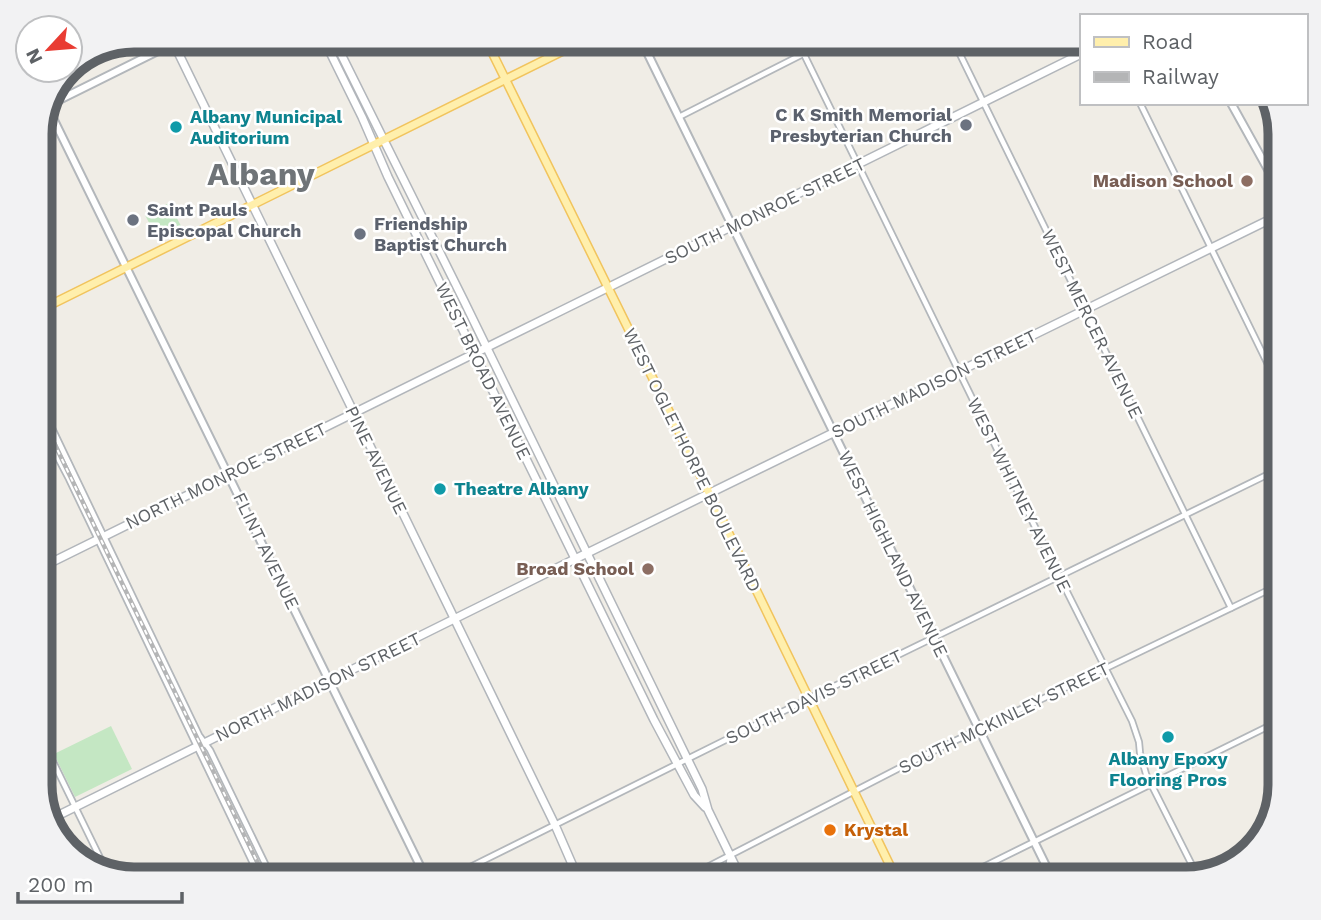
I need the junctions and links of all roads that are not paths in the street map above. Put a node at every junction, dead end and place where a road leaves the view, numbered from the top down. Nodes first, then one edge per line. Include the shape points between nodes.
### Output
1 (153, 52) edge
2 (180, 52) edge
3 (330, 52) edge
4 (340, 52) edge
5 (492, 52) edge
6 (561, 52) edge
7 (646, 52) edge
8 (959, 52) edge
9 (803, 54) joint
10 (1080, 55) edge
11 (505, 80) junction
12 (61, 99) edge
13 (984, 103) junction
14 (1141, 105) edge
15 (1232, 105) edge
16 (678, 117) junction
17 (54, 120) edge
18 (384, 140) junction
19 (373, 145) junction
20 (858, 165) junction
21 (1268, 170) edge
22 (252, 205) junction
23 (1268, 220) edge
24 (732, 227) junction
25 (1210, 248) junction
26 (126, 267) junction
27 (608, 288) junction
28 (53, 304) edge
29 (1085, 310) junction
30 (486, 347) junction
31 (474, 353) junction
32 (1268, 365) edge
33 (958, 371) junction
34 (353, 413) junction
35 (53, 432) edge
36 (833, 433) junction
37 (53, 448) edge
38 (1268, 474) edge
39 (228, 475) junction
40 (709, 494) junction
41 (1186, 514) junction
42 (101, 538) junction
43 (587, 554) junction
44 (575, 559) junction
45 (53, 562) edge
46 (1059, 576) junction
47 (1268, 590) edge
48 (1231, 608) junction
49 (454, 621) junction
50 (933, 638) junction
51 (1105, 670) junction
52 (330, 682) junction
53 (808, 699) junction
54 (1268, 726) edge
55 (979, 730) junction
56 (201, 745) junction
57 (687, 760) junction
58 (53, 762) edge
59 (677, 764) junction
60 (1152, 784) junction
61 (854, 791) junction
62 (75, 807) junction
63 (708, 810) junction
64 (58, 815) edge
65 (555, 825) junction
66 (1035, 842) junction
67 (730, 855) junction
68 (101, 860) edge
69 (255, 867) edge
70 (266, 867) edge
71 (421, 867) edge
72 (470, 867) edge
73 (573, 867) edge
74 (707, 867) edge
75 (729, 867) edge
76 (735, 867) edge
77 (891, 867) edge
78 (983, 867) edge
79 (1047, 867) edge
80 (1193, 867) edge

1 - 12 street
2 - 22 main road, PINE AVENUE
3 - 19 main road, WEST BROAD AVENUE
4 - 18 main road, WEST BROAD AVENUE
5 - 11 main road, WEST OGLETHORPE BOULEVARD
6 - 11 main road
7 - 16 street, WEST HIGHLAND AVENUE
8 - 13 street, WEST MERCER AVENUE
9 - 16 street
9 - 20 street, WEST WHITNEY AVENUE
10 - 13 main road, SOUTH MONROE STREET
11 - 18 main road
11 - 27 main road, WEST OGLETHORPE BOULEVARD
13 - 20 main road, SOUTH MONROE STREET
13 - 29 street, WEST MERCER AVENUE
14 - 25 street
15 - 21 street
16 - 24 street, WEST HIGHLAND AVENUE
17 - 26 street, FLINT AVENUE
18 - 19 main road
18 - 30 main road, WEST BROAD AVENUE
19 - 22 main road
19 - 31 main road, WEST BROAD AVENUE
20 - 24 main road, SOUTH MONROE STREET
20 - 33 street, WEST WHITNEY AVENUE
22 - 26 main road
22 - 34 main road, PINE AVENUE
23 - 25 main road, SOUTH MADISON STREET
24 - 27 main road, SOUTH MONROE STREET
24 - 36 street, WEST HIGHLAND AVENUE
25 - 29 main road, SOUTH MADISON STREET
25 - 32 street
26 - 28 main road
26 - 39 street, FLINT AVENUE
27 - 30 main road, SOUTH MONROE STREET
27 - 40 main road, WEST OGLETHORPE BOULEVARD
29 - 33 main road, SOUTH MADISON STREET
29 - 41 street, WEST MERCER AVENUE
30 - 31 main road, NORTH MONROE STREET
30 - 43 main road, WEST BROAD AVENUE
31 - 34 main road, NORTH MONROE STREET
31 - 44 main road, WEST BROAD AVENUE
33 - 36 main road, SOUTH MADISON STREET
33 - 46 street, WEST WHITNEY AVENUE
34 - 39 main road, NORTH MONROE STREET
34 - 49 main road, PINE AVENUE
35 - 42 street
36 - 40 main road, SOUTH MADISON STREET
36 - 50 street, WEST HIGHLAND AVENUE
37 - 42 street
38 - 41 street, SOUTH DAVIS STREET
39 - 42 main road, NORTH MONROE STREET
39 - 52 street, FLINT AVENUE
40 - 43 main road, SOUTH MADISON STREET
40 - 53 main road, WEST OGLETHORPE BOULEVARD
41 - 46 street, SOUTH DAVIS STREET
41 - 48 street, WEST MERCER AVENUE
42 - 45 main road, NORTH MONROE STREET
42 - 56 street
43 - 44 main road, NORTH MADISON STREET
43 - 57 main road, WEST BROAD AVENUE
44 - 49 main road, NORTH MADISON STREET
44 - 59 main road, WEST BROAD AVENUE
46 - 50 street, SOUTH DAVIS STREET
46 - 51 street, WEST WHITNEY AVENUE
47 - 48 street, SOUTH MCKINLEY STREET
48 - 51 street, SOUTH MCKINLEY STREET
49 - 52 main road, NORTH MADISON STREET
49 - 65 main road, PINE AVENUE
50 - 53 street, SOUTH DAVIS STREET
50 - 55 street, WEST HIGHLAND AVENUE
51 - 55 street, SOUTH MCKINLEY STREET
51 - 60 street, WEST WHITNEY AVENUE via 1137,734
52 - 56 main road, NORTH MADISON STREET
52 - 71 street, FLINT AVENUE
53 - 57 street, SOUTH DAVIS STREET
53 - 61 main road, WEST OGLETHORPE BOULEVARD
54 - 60 street
55 - 61 street, SOUTH MCKINLEY STREET
55 - 66 street, WEST HIGHLAND AVENUE
56 - 62 main road, NORTH MADISON STREET
56 - 69 street
56 - 70 street
57 - 59 street, SOUTH DAVIS STREET
57 - 63 main road, WEST BROAD AVENUE
58 - 62 street
59 - 63 main road, WEST BROAD AVENUE
59 - 65 street, SOUTH DAVIS STREET
60 - 66 street
60 - 80 street, WEST WHITNEY AVENUE
61 - 67 street, SOUTH MCKINLEY STREET
61 - 77 main road, WEST OGLETHORPE BOULEVARD
62 - 64 main road, NORTH MADISON STREET
62 - 68 street
63 - 67 main road, WEST BROAD AVENUE
65 - 72 street, SOUTH DAVIS STREET
65 - 73 main road, PINE AVENUE
66 - 78 street
66 - 79 street, WEST HIGHLAND AVENUE
67 - 74 street, SOUTH MCKINLEY STREET
67 - 75 street
67 - 76 main road, WEST BROAD AVENUE

